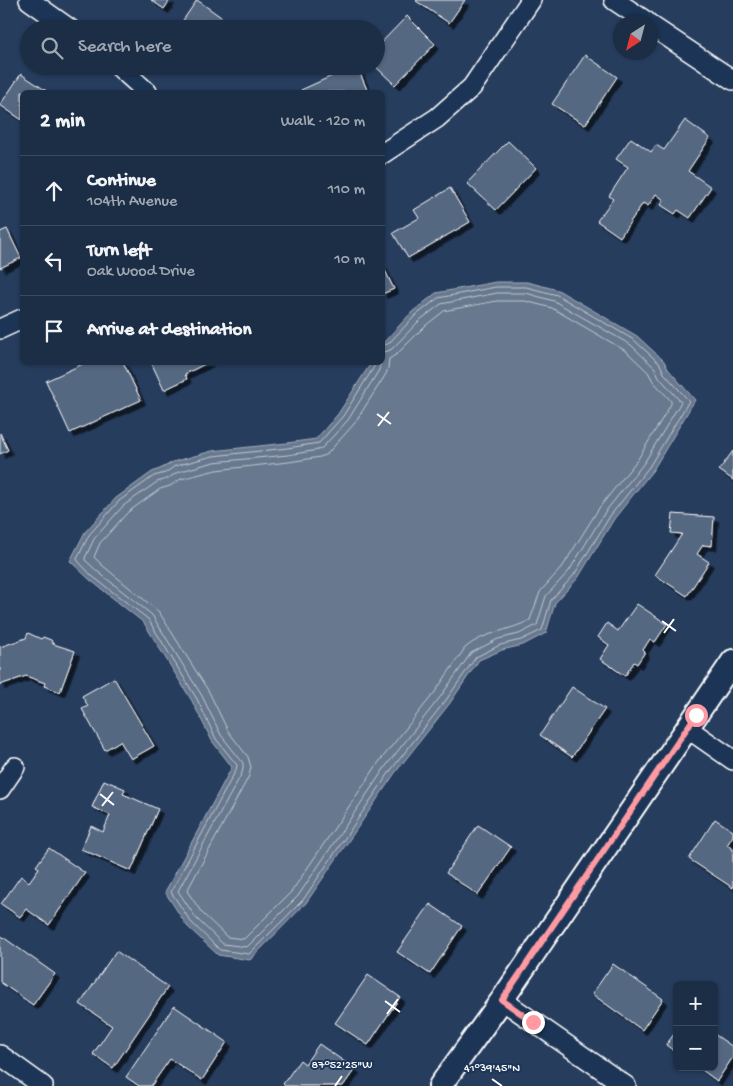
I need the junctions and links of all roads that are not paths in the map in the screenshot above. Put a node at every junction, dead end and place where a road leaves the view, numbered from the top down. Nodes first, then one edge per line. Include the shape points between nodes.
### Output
1 (29, 0) edge
2 (531, 0) edge
3 (614, 0) edge
4 (636, 15) edge
5 (57, 20) edge
6 (658, 30) edge
7 (128, 75) edge
8 (733, 80) edge
9 (145, 90) edge
10 (385, 152) edge
11 (20, 320) edge
12 (0, 328) edge
13 (733, 661) edge
14 (687, 728) junction
15 (733, 760) edge
16 (15, 767) dead end
17 (0, 789) edge
18 (502, 1000) junction
19 (0, 1056) edge
20 (43, 1086) edge
21 (440, 1086) edge
22 (626, 1086) edge

1 - 5 street
2 - 10 street via 472,87 437,118
3 - 4 street
6 - 8 street
7 - 9 street
11 - 12 street
13 - 14 street
14 - 15 street
14 - 18 street
16 - 17 street
18 - 21 street
18 - 22 street
19 - 20 street

